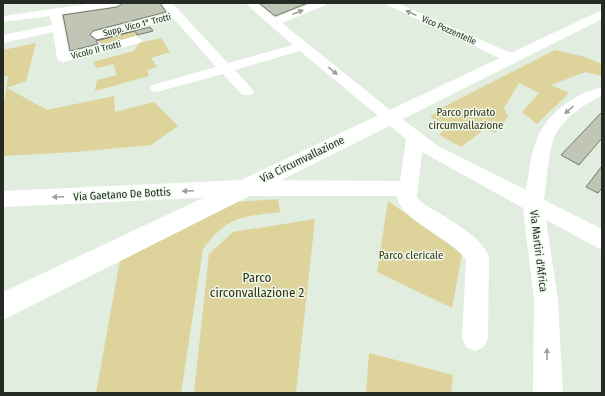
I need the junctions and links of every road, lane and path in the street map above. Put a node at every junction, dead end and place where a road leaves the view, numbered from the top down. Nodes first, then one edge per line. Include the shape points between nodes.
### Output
1 (112, 3) edge
2 (166, 3) edge
3 (250, 3) edge
4 (320, 3) edge
5 (388, 3) edge
6 (55, 12) junction
7 (602, 14) edge
8 (177, 15) junction
9 (3, 19) edge
10 (274, 22) junction
11 (57, 26) junction
12 (97, 35) dead end
13 (3, 38) edge
14 (136, 40) dead end
15 (303, 46) junction
16 (511, 58) junction
17 (225, 68) junction
18 (157, 88) dead end
19 (602, 91) edge
20 (247, 92) dead end
21 (388, 117) junction
22 (415, 138) junction
23 (241, 188) junction
24 (407, 189) junction
25 (3, 199) edge
26 (533, 204) junction
27 (602, 240) edge
28 (3, 306) edge
29 (475, 338) dead end
30 (548, 393) edge

1 - 6 street
2 - 8 street
3 - 10 street
10 -> 4 street
16 -> 5 street, Vico Pezzentelle
6 - 9 street
6 - 11 street, Vicolo II Trotti
7 - 16 main road, Via Circumvallazione
8 - 12 street, Supp. Vico 1° Trotti
8 - 17 street
10 - 15 street
11 - 13 street
11 - 14 street, Vicolo II Trotti via 64,58
15 - 17 street
15 -> 21 street
16 - 21 main road, Via Circumvallazione
17 - 18 street
17 - 20 street
19 -> 26 street, Via Martiri d'Africa via 584,98 551,128 545,139
21 - 22 street
21 - 23 main road, Via Circumvallazione
22 - 24 street
22 - 26 street via 432,150
23 - 24 street, Via Gaetano De Bottis
23 -> 25 street, Via Gaetano De Bottis
23 - 28 main road, Via Circumvallazione
24 - 29 street via 407,199 414,208 463,241 478,256
26 - 27 street
30 -> 26 street, Via Martiri d'Africa via 546,300

